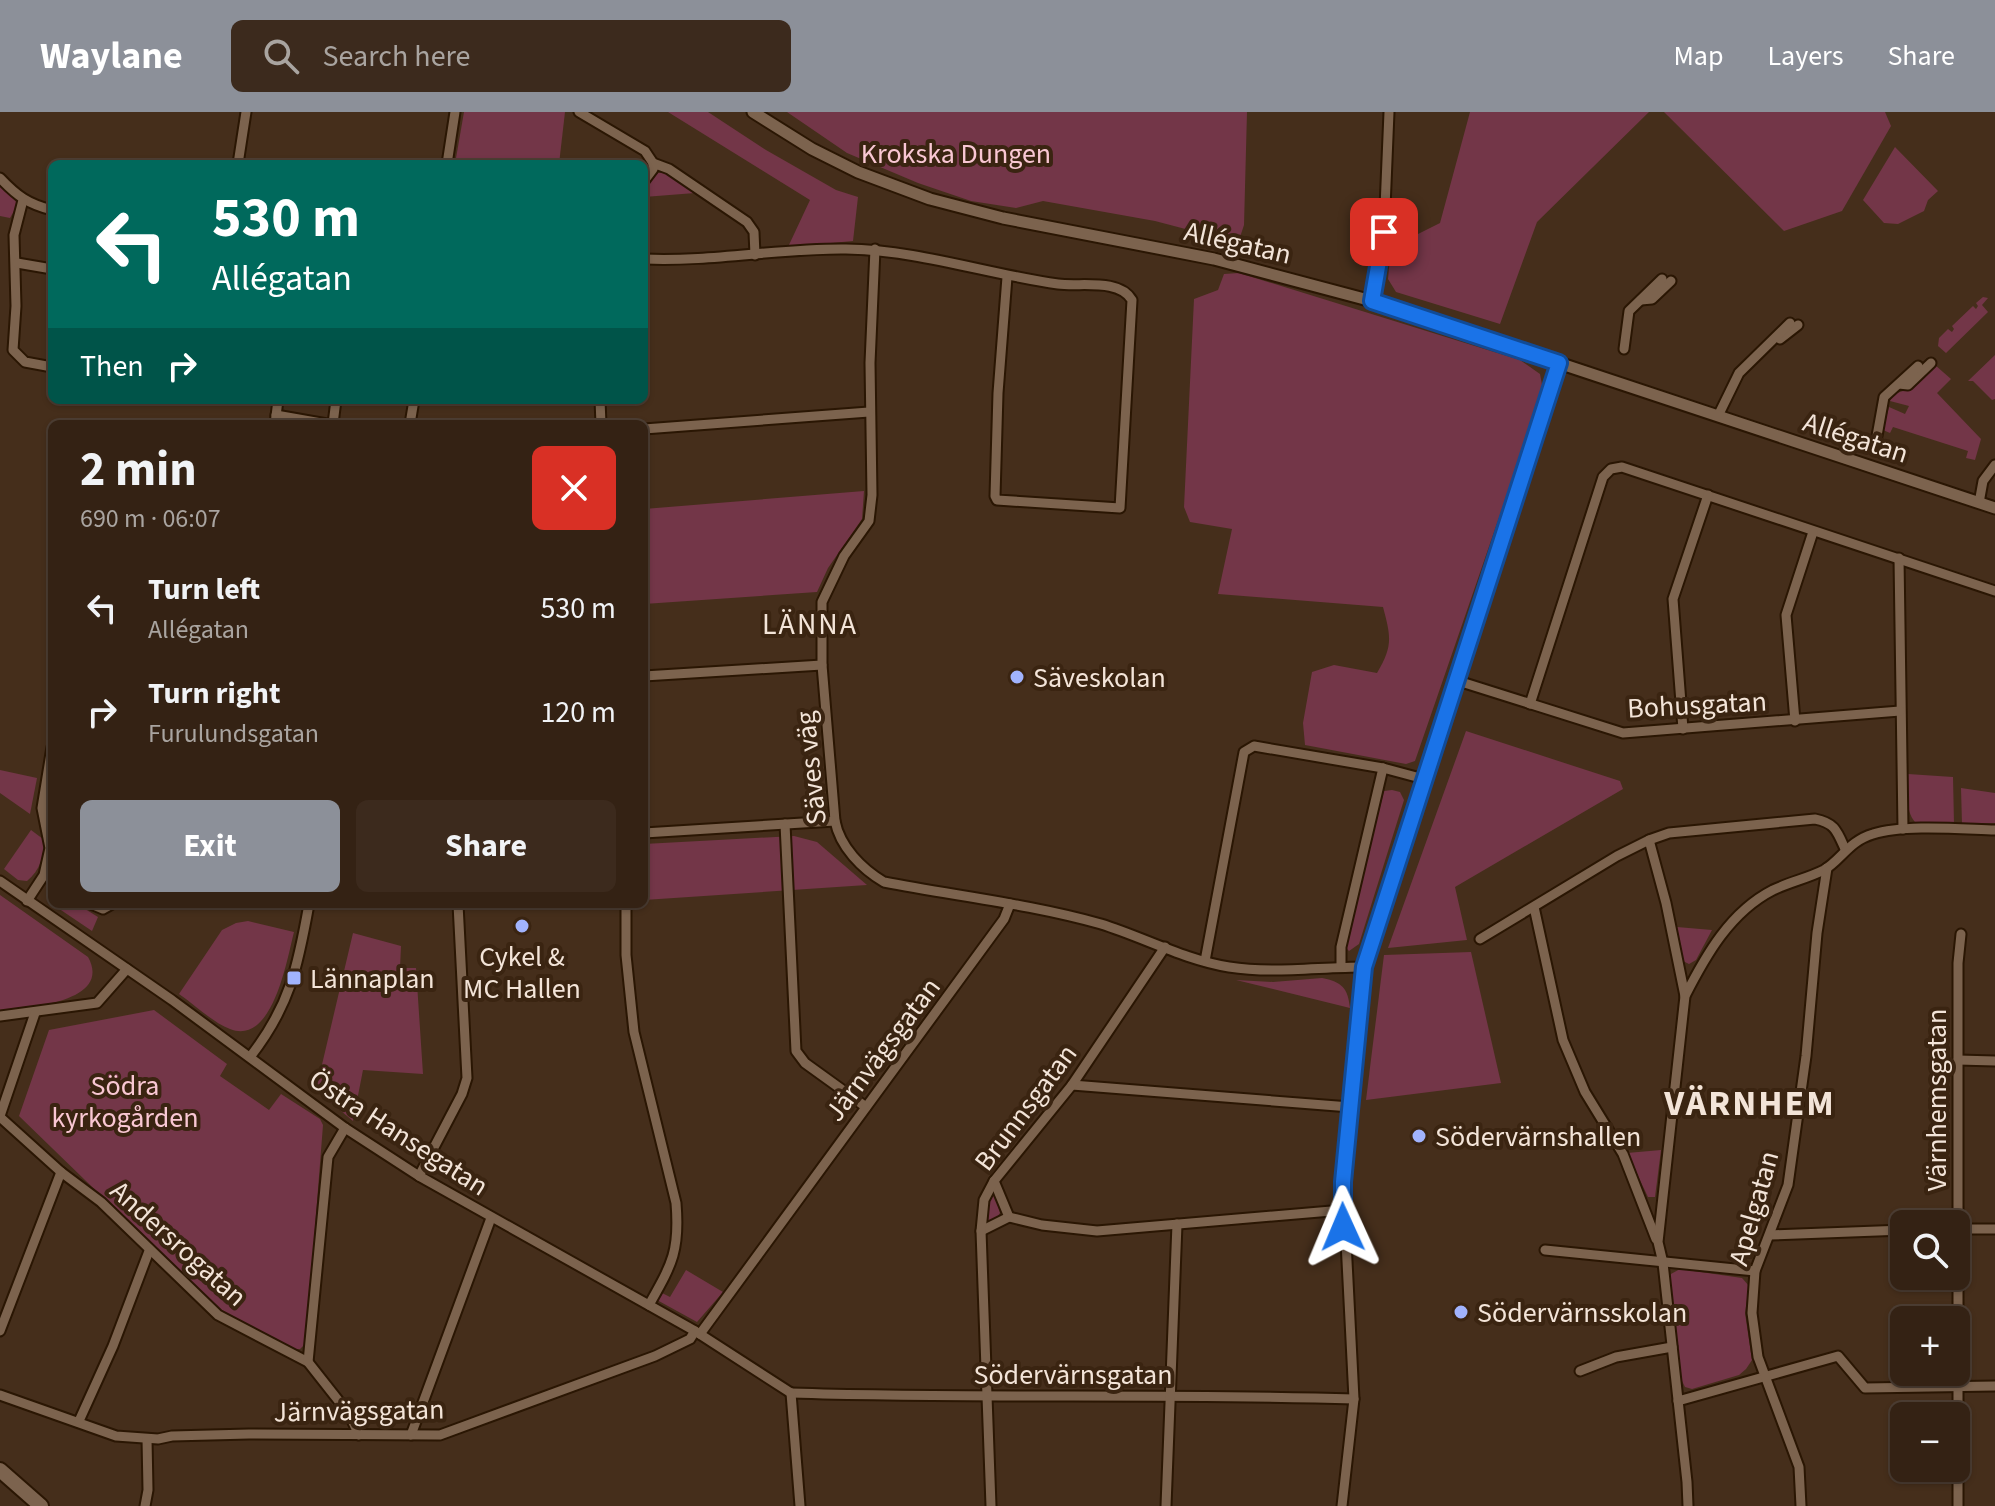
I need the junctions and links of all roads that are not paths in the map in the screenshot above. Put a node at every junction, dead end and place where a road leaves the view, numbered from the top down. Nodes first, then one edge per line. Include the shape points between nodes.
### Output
1 (246, 112) edge
2 (455, 112) edge
3 (579, 112) edge
4 (753, 112) edge
5 (1389, 112) edge
6 (239, 160) edge
7 (448, 160) edge
8 (653, 163) junction
9 (648, 176) edge
10 (0, 178) edge
11 (23, 200) junction
12 (48, 209) edge
13 (875, 249) junction
14 (755, 255) junction
15 (648, 259) edge
16 (17, 263) junction
17 (48, 268) edge
18 (1007, 277) junction
19 (1666, 280) dead end
20 (1372, 301) junction
21 (1794, 324) dead end
22 (1624, 349) dead end
23 (1559, 363) junction
24 (1931, 363) dead end
25 (48, 366) edge
26 (1918, 366) dead end
27 (1899, 384) junction
28 (869, 412) junction
29 (1718, 416) junction
30 (648, 429) edge
31 (1877, 436) dead end
32 (1995, 465) edge
33 (1708, 495) junction
34 (1979, 503) junction
35 (1995, 508) edge
36 (1813, 532) junction
37 (1899, 558) junction
38 (1995, 591) edge
39 (822, 665) junction
40 (648, 676) edge
41 (1455, 680) junction
42 (1530, 704) junction
43 (1900, 711) junction
44 (1795, 721) junction
45 (1683, 729) junction
46 (1383, 768) junction
47 (1424, 779) junction
48 (48, 789) edge
49 (835, 821) junction
50 (785, 824) junction
51 (1903, 829) junction
52 (1995, 830) edge
53 (648, 833) edge
54 (48, 834) edge
55 (1649, 840) junction
56 (1845, 849) junction
57 (1827, 868) junction
58 (48, 878) edge
59 (0, 881) edge
60 (27, 901) junction
61 (1010, 904) junction
62 (1534, 907) junction
63 (308, 908) edge
64 (458, 908) edge
65 (626, 908) edge
66 (1961, 934) dead end
67 (1480, 939) dead end
68 (1165, 947) junction
69 (1205, 961) junction
70 (1341, 967) junction
71 (1364, 967) junction
72 (127, 969) junction
73 (1685, 996) junction
74 (35, 1013) junction
75 (0, 1016) edge
76 (250, 1057) junction
77 (1958, 1060) junction
78 (1995, 1061) edge
79 (1072, 1085) junction
80 (866, 1107) junction
81 (1350, 1107) junction
82 (0, 1116) edge
83 (345, 1128) junction
84 (61, 1172) junction
85 (419, 1176) junction
86 (994, 1181) junction
87 (1343, 1210) junction
88 (1957, 1210) edge
89 (1009, 1217) junction
90 (491, 1218) junction
91 (1177, 1224) junction
92 (1970, 1229) edge
93 (1995, 1229) edge
94 (981, 1231) junction
95 (1890, 1231) edge
96 (1770, 1235) junction
97 (1658, 1242) junction
98 (1545, 1250) dead end
99 (149, 1251) junction
100 (1663, 1263) junction
101 (1755, 1271) junction
102 (649, 1305) junction
103 (0, 1331) edge
104 (698, 1333) junction
105 (1672, 1347) junction
106 (308, 1362) junction
107 (1580, 1371) dead end
108 (1766, 1377) junction
109 (1958, 1386) joint
110 (1970, 1386) edge
111 (1995, 1386) edge
112 (791, 1393) junction
113 (0, 1395) edge
114 (988, 1395) junction
115 (1172, 1396) junction
116 (1354, 1399) junction
117 (1678, 1401) junction
118 (79, 1421) junction
119 (359, 1435) junction
120 (411, 1435) junction
121 (147, 1439) junction
122 (0, 1470) edge
123 (42, 1505) edge
124 (145, 1506) edge
125 (800, 1506) edge
126 (991, 1506) edge
127 (1166, 1506) edge
128 (1342, 1506) edge
129 (1688, 1506) edge
130 (1801, 1506) edge
131 (1958, 1506) edge

1 - 6 street
2 - 7 street
3 - 8 street via 645,151
4 - 20 street, Allégatan via 858,172 930,199 1214,259
5 - 20 street via 1384,232
8 - 9 street
8 - 14 street via 747,222 754,232
10 - 11 street
11 - 12 street
11 - 16 street via 14,235
13 - 14 street
13 - 18 street
13 - 28 street, Säves väg
14 - 15 street
16 - 17 street
16 - 25 street via 13,350 25,362
18 - 18 street via 995,496 1120,508 1132,300 1119,287
19 - 22 street via 1629,311
20 - 23 street, Allégatan
21 - 29 street via 1739,373
23 - 29 street, Allégatan
23 - 41 street
24 - 27 street, Allégatan via 1908,385
26 - 27 street, Allégatan
27 - 31 street, Allégatan via 1884,397
28 - 30 street
28 - 39 street, Säves väg via 869,521 844,556 822,602
29 - 34 street, Allégatan
32 - 34 street via 1983,481
33 - 36 street
33 - 42 street via 1622,467 1603,477
33 - 45 street via 1673,599
34 - 35 street, Allégatan
36 - 37 street
36 - 44 street via 1786,615
37 - 38 street
37 - 43 street
39 - 40 street
39 - 49 street, Säves väg
41 - 42 street, Bohusgatan
41 - 47 street
42 - 45 street, Bohusgatan via 1623,733
43 - 44 street, Bohusgatan
43 - 51 street
44 - 45 street, Bohusgatan
46 - 47 street
46 - 69 street via 1248,747
46 - 70 street via 1341,947
47 - 71 street
48 - 54 street via 42,817
49 - 50 street
49 - 61 street, Säves väg via 853,857 884,882
50 - 53 street
50 - 80 street via 796,1051
51 - 52 street
51 - 56 street via 1872,834
55 - 56 street via 1669,833 1815,819 1828,821
55 - 62 street
55 - 73 street
56 - 57 street
57 - 73 street via 1744,908 1702,962
57 - 96 street, Apelgatan via 1788,1185
58 - 60 street
59 - 60 street, Östra Hansegatan
60 - 72 street, Östra Hansegatan
61 - 68 street, Säves väg via 1102,925
61 - 80 street, Järnvägsgatan
62 - 67 street
62 - 97 street via 1563,1040 1585,1092 1623,1154
63 - 76 street via 284,1004
64 - 85 street via 467,1078
65 - 102 street via 634,1032 678,1222 674,1258
66 - 77 street, Värnhemsgatan
68 - 69 street, Säves väg
68 - 79 street, Brunnsgatan
69 - 70 street, Säves väg via 1259,970
70 - 71 street, Säves väg
71 - 81 street
72 - 74 street via 97,1003
72 - 76 street, Östra Hansegatan
73 - 97 street
74 - 75 street
74 - 82 street
76 - 83 street, Östra Hansegatan
77 - 78 street
77 - 88 street, Värnhemsgatan
79 - 81 street
79 - 86 street, Brunnsgatan
80 - 104 street, Järnvägsgatan
81 - 87 street
82 - 84 street, Andersrogatan
83 - 85 street, Östra Hansegatan
83 - 106 street via 328,1157
84 - 99 street, Andersrogatan via 101,1202
84 - 103 street
85 - 90 street, Östra Hansegatan
86 - 89 street
86 - 94 street, Brunnsgatan via 984,1200
87 - 91 street
87 - 116 street
89 - 91 street via 1097,1231
89 - 94 street
90 - 102 street, Östra Hansegatan
90 - 120 street
91 - 115 street
92 - 93 street
94 - 114 street, Brunnsgatan
95 - 96 street
96 - 101 street, Apelgatan
97 - 100 street
98 - 100 street
99 - 106 street, Andersrogatan via 218,1315
99 - 118 street
100 - 101 street
100 - 105 street
101 - 108 street, Apelgatan via 1752,1313
102 - 104 street, Östra Hansegatan
104 - 112 street, Östra Hansegatan
104 - 120 street, Järnvägsgatan via 666,1352 452,1432
105 - 107 street via 1616,1357
105 - 117 street
106 - 119 street, Andersrogatan
108 - 109 street via 1838,1356 1865,1388
108 - 117 street
108 - 130 street, Apelgatan via 1799,1467
109 - 131 street, Värnhemsgatan
110 - 111 street
112 - 114 street, Södervärnsgatan
112 - 125 street
113 - 118 street, Järnvägsgatan
114 - 115 street, Södervärnsgatan
114 - 126 street, Brunnsgatan
115 - 116 street, Södervärnsgatan
115 - 127 street
116 - 128 street
117 - 129 street
118 - 121 street, Järnvägsgatan via 116,1436
119 - 120 street, Järnvägsgatan
119 - 121 street, Järnvägsgatan
121 - 124 street
122 - 123 main road

